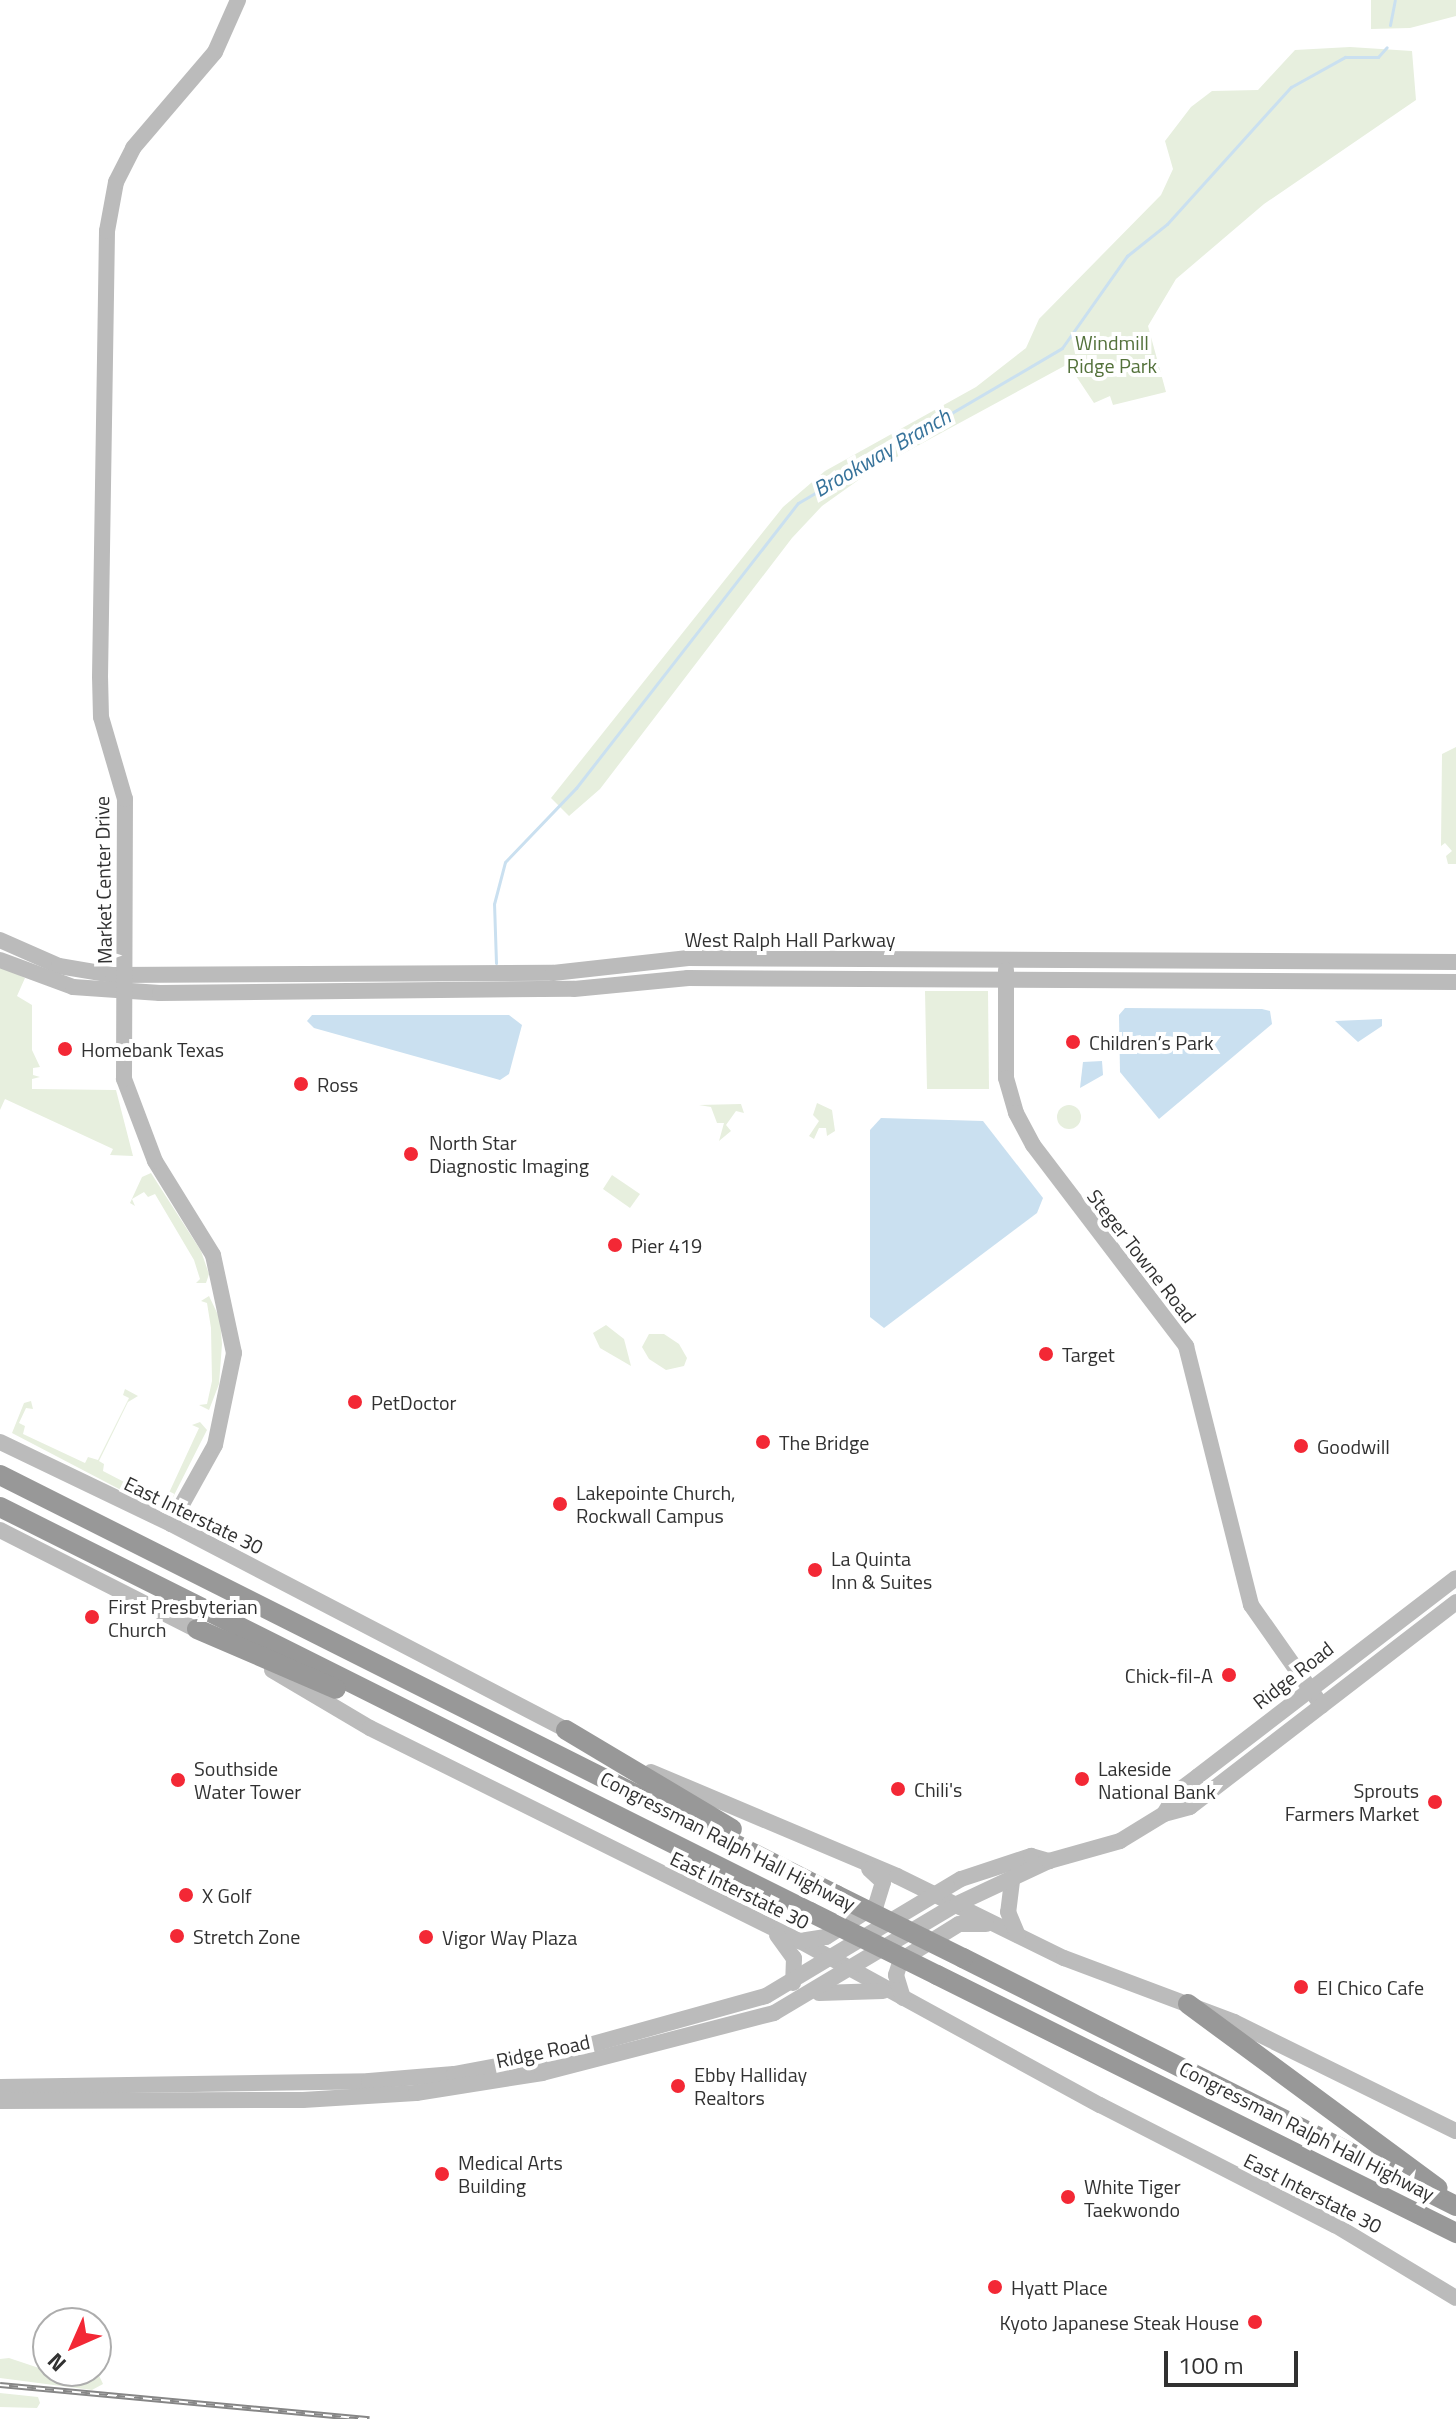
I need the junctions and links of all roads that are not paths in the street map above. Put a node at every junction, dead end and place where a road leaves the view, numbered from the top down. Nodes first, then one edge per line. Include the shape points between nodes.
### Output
1 (238, 0) edge
2 (0, 940) edge
3 (0, 960) edge
4 (1007, 961) junction
5 (1299, 962) junction
6 (1456, 962) edge
7 (1006, 979) junction
8 (1300, 980) junction
9 (1456, 982) edge
10 (125, 984) junction
11 (0, 1442) edge
12 (0, 1475) edge
13 (0, 1507) edge
14 (171, 1524) junction
15 (0, 1530) edge
16 (1456, 1578) edge
17 (1456, 1602) edge
18 (197, 1629) junction
19 (1308, 1688) junction
20 (1322, 1706) junction
21 (566, 1730) junction
22 (446, 1731) junction
23 (1164, 1814) junction
24 (834, 1852) junction
25 (1031, 1856) junction
26 (1049, 1861) junction
27 (897, 1876) junction
28 (812, 1881) junction
29 (1012, 1881) junction
30 (933, 1892) junction
31 (957, 1904) junction
32 (768, 1925) junction
33 (1018, 1935) junction
34 (800, 1941) junction
35 (831, 1958) junction
36 (851, 1969) junction
37 (793, 1983) junction
38 (812, 1994) junction
39 (903, 1998) junction
40 (755, 1999) junction
41 (1188, 2004) junction
42 (761, 2017) junction
43 (0, 2087) edge
44 (0, 2101) edge
45 (1456, 2131) edge
46 (1456, 2205) edge
47 (1456, 2233) edge
48 (1456, 2298) edge

1 - 10 main road, Market Center Drive via 215,52 133,148 116,182 107,231 100,677 103,726 125,799
2 - 10 main road via 59,966
3 - 10 main road via 73,987
4 - 5 main road, West Ralph Hall Parkway
4 - 7 main road, Steger Towne Road
4 - 10 main road, West Ralph Hall Parkway via 688,958 553,973
5 - 6 main road, West Ralph Hall Parkway
5 - 8 main road
7 - 8 main road, West Ralph Hall Parkway
7 - 10 main road, West Ralph Hall Parkway via 688,978 574,989
7 - 19 main road, Steger Towne Road via 1006,1078 1016,1113 1049,1167 1186,1346 1251,1605
8 - 9 main road, West Ralph Hall Parkway
10 - 14 main road, Market Center Drive via 124,1079 155,1161 213,1255 234,1353 215,1445
11 - 14 main road, East Interstate 30
12 - 28 highway, Congressman Ralph Hall Highway
13 - 22 highway, Congressman Ralph Hall Highway
14 - 21 main road, East Interstate 30
15 - 18 main road, East Interstate 30
16 - 19 main road, Ridge Road
17 - 20 main road, Ridge Road
18 - 22 highway
18 - 32 main road, East Interstate 30 via 370,1728
19 - 20 main road, Steger Towne Road
19 - 23 main road, Ridge Road via 1177,1792
20 - 23 main road, Ridge Road via 1190,1807
21 - 24 main road, East Interstate 30
21 - 28 highway
22 - 47 highway, Congressman Ralph Hall Highway, bridge
23 - 26 main road, Ridge Road via 1120,1841
24 - 27 main road, East Interstate 30
24 - 34 main road via 878,1873 881,1898 826,1937
25 - 26 main road
25 - 27 main road via 998,1860 939,1879
25 - 30 main road, Ridge Road
26 - 29 main road, Ridge Road
27 - 30 main road, East Interstate 30
28 - 46 highway, Congressman Ralph Hall Highway, bridge
29 - 31 main road, Ridge Road
29 - 33 main road via 1008,1912
30 - 31 main road, East Interstate 30
30 - 35 main road, Ridge Road
31 - 33 main road, East Interstate 30
31 - 36 main road, Ridge Road
32 - 34 main road, East Interstate 30
32 - 37 main road via 792,1952
33 - 39 main road via 975,1922 952,1927 898,1965
33 - 41 main road, East Interstate 30 via 1077,1964
34 - 35 main road, East Interstate 30
35 - 36 main road, East Interstate 30
35 - 37 main road, Ridge Road
36 - 38 main road, Ridge Road
36 - 39 main road, East Interstate 30
37 - 40 main road, Ridge Road
38 - 39 main road via 867,1989
38 - 42 main road, Ridge Road
39 - 48 main road, East Interstate 30 via 1335,2225
40 - 42 main road
40 - 43 main road, Ridge Road via 546,2057 454,2074 369,2081
41 - 45 main road, East Interstate 30
41 - 46 highway
42 - 44 main road, Ridge Road via 542,2073 416,2093 303,2100

